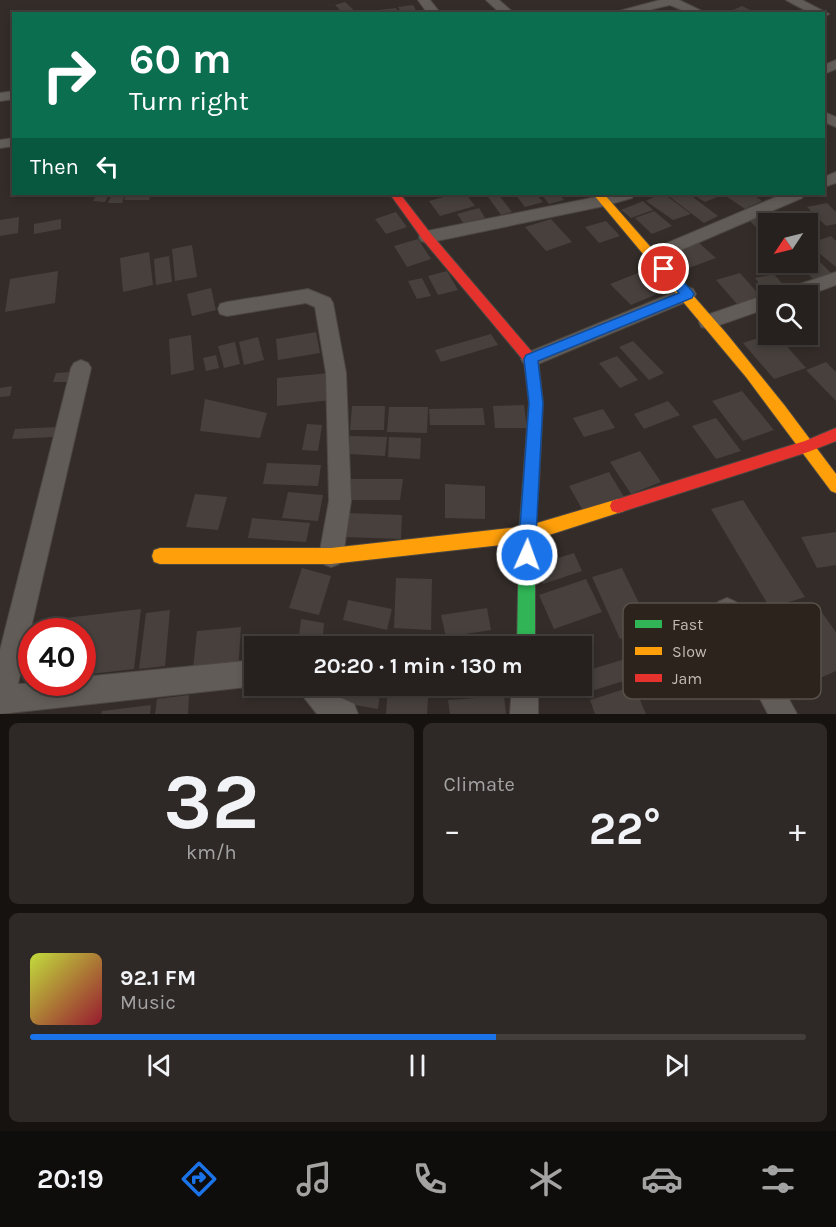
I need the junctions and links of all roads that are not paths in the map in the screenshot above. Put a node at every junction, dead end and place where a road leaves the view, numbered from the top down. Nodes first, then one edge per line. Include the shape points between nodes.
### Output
1 (440, 0) edge
2 (492, 0) edge
3 (792, 0) edge
4 (425, 1) edge
5 (507, 12) edge
6 (623, 12) edge
7 (697, 12) edge
8 (820, 12) edge
9 (396, 195) edge
10 (618, 195) edge
11 (794, 195) edge
12 (601, 197) edge
13 (427, 237) junction
14 (652, 256) junction
15 (836, 278) edge
16 (816, 285) edge
17 (687, 294) junction
18 (758, 304) edge
19 (227, 309) dead end
20 (708, 322) junction
21 (531, 359) junction
22 (81, 368) dead end
23 (836, 434) edge
24 (808, 446) junction
25 (836, 486) edge
26 (527, 534) junction
27 (160, 556) dead end
28 (331, 556) junction
29 (526, 636) edge
30 (244, 674) edge
31 (318, 696) edge
32 (525, 696) edge
33 (775, 699) edge
34 (1, 702) edge
35 (344, 714) edge
36 (525, 714) edge
37 (783, 714) edge

1 - 4 street
2 - 5 street
3 - 8 street
6 - 7 street via 671,1
9 - 13 street
10 - 12 street
11 - 14 street
12 - 13 street
12 - 14 street
13 - 21 street
14 - 17 street
15 - 16 street
17 - 20 street
17 - 21 street
18 - 20 street
19 - 28 street via 308,296 324,303 336,374 340,501
20 - 24 street
21 - 26 street via 536,403
22 - 34 street
23 - 24 street
24 - 25 street
24 - 26 street
26 - 28 street
26 - 29 street
27 - 28 street
30 - 34 street
31 - 35 street
32 - 36 street
33 - 37 street

